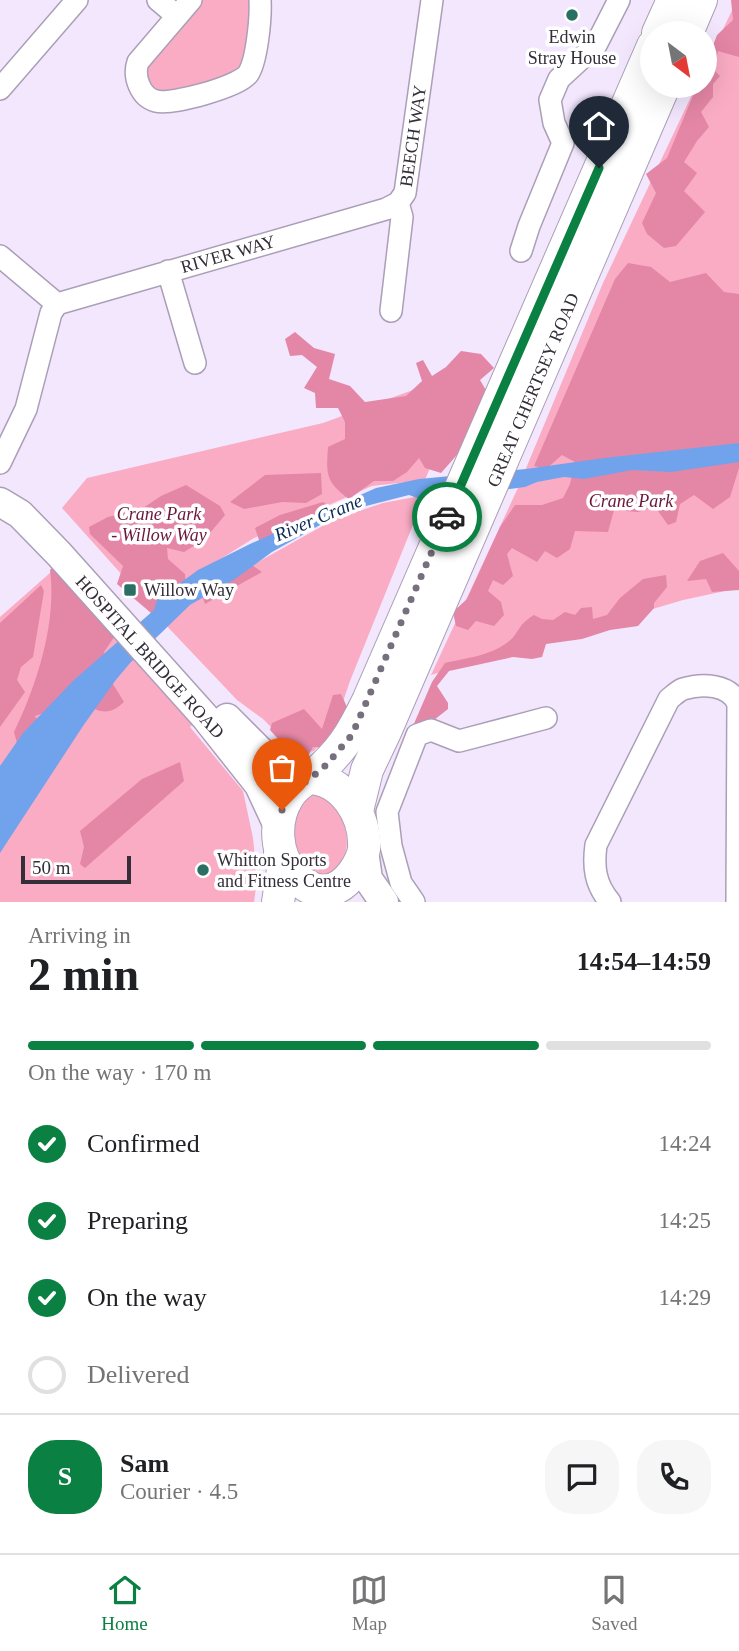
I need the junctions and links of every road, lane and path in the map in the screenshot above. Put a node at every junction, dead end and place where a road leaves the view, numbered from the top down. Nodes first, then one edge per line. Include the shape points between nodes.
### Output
1 (77, 0) edge
2 (158, 0) edge
3 (191, 0) edge
4 (260, 0) edge
5 (432, 0) edge
6 (619, 0) edge
7 (673, 0) edge
8 (701, 0) edge
9 (177, 16) junction
10 (663, 21) edge
11 (692, 21) edge
12 (640, 76) edge
13 (0, 89) edge
14 (659, 98) edge
15 (398, 203) junction
16 (521, 251) dead end
17 (0, 256) edge
18 (168, 271) junction
19 (57, 304) junction
20 (391, 311) dead end
21 (195, 363) dead end
22 (0, 463) edge
23 (0, 482) edge
24 (0, 502) edge
25 (463, 517) junction
26 (64, 549) junction
27 (165, 660) junction
28 (546, 718) dead end
29 (309, 778) junction
30 (357, 811) junction
31 (280, 840) junction
32 (364, 851) junction
33 (333, 896) edge
34 (278, 902) edge
35 (384, 902) edge
36 (414, 902) edge
37 (610, 902) edge
38 (737, 902) edge

1 - 13 street
2 - 9 street
3 - 9 street
4 - 9 street via 253,62 247,75 217,90 156,101 139,85 135,71
5 - 15 street, BEECH WAY via 405,193
6 - 16 street via 596,45 559,79 550,100 563,143
7 - 10 highway
8 - 11 highway
12 - 25 highway, GREAT CHERTSEY ROAD via 475,452
14 - 25 highway, GREAT CHERTSEY ROAD via 510,444
15 - 18 street, RIVER WAY
15 - 20 street, BEECH WAY via 402,217
17 - 19 street
18 - 19 street, RIVER WAY
18 - 21 street
19 - 22 street via 26,409
23 - 26 main road, HOSPITAL BRIDGE ROAD via 24,497
24 - 26 main road, HOSPITAL BRIDGE ROAD
25 - 29 highway, GREAT CHERTSEY ROAD via 352,735
25 - 30 highway, GREAT CHERTSEY ROAD via 367,770
26 - 27 main road, HOSPITAL BRIDGE ROAD
27 - 29 main road, HOSPITAL BRIDGE ROAD via 270,761
27 - 31 main road, HOSPITAL BRIDGE ROAD via 253,776 269,802
28 - 36 street via 459,741 431,730 417,734 387,812 401,883
29 - 30 highway via 329,782 345,793
29 - 31 highway via 287,798
30 - 32 highway
31 - 33 highway via 297,878
31 - 34 highway via 283,870
32 - 33 highway via 358,866
32 - 35 main road via 368,879
37 - 38 street via 597,882 593,865 596,845 669,699 681,690 718,686 734,695 738,704

